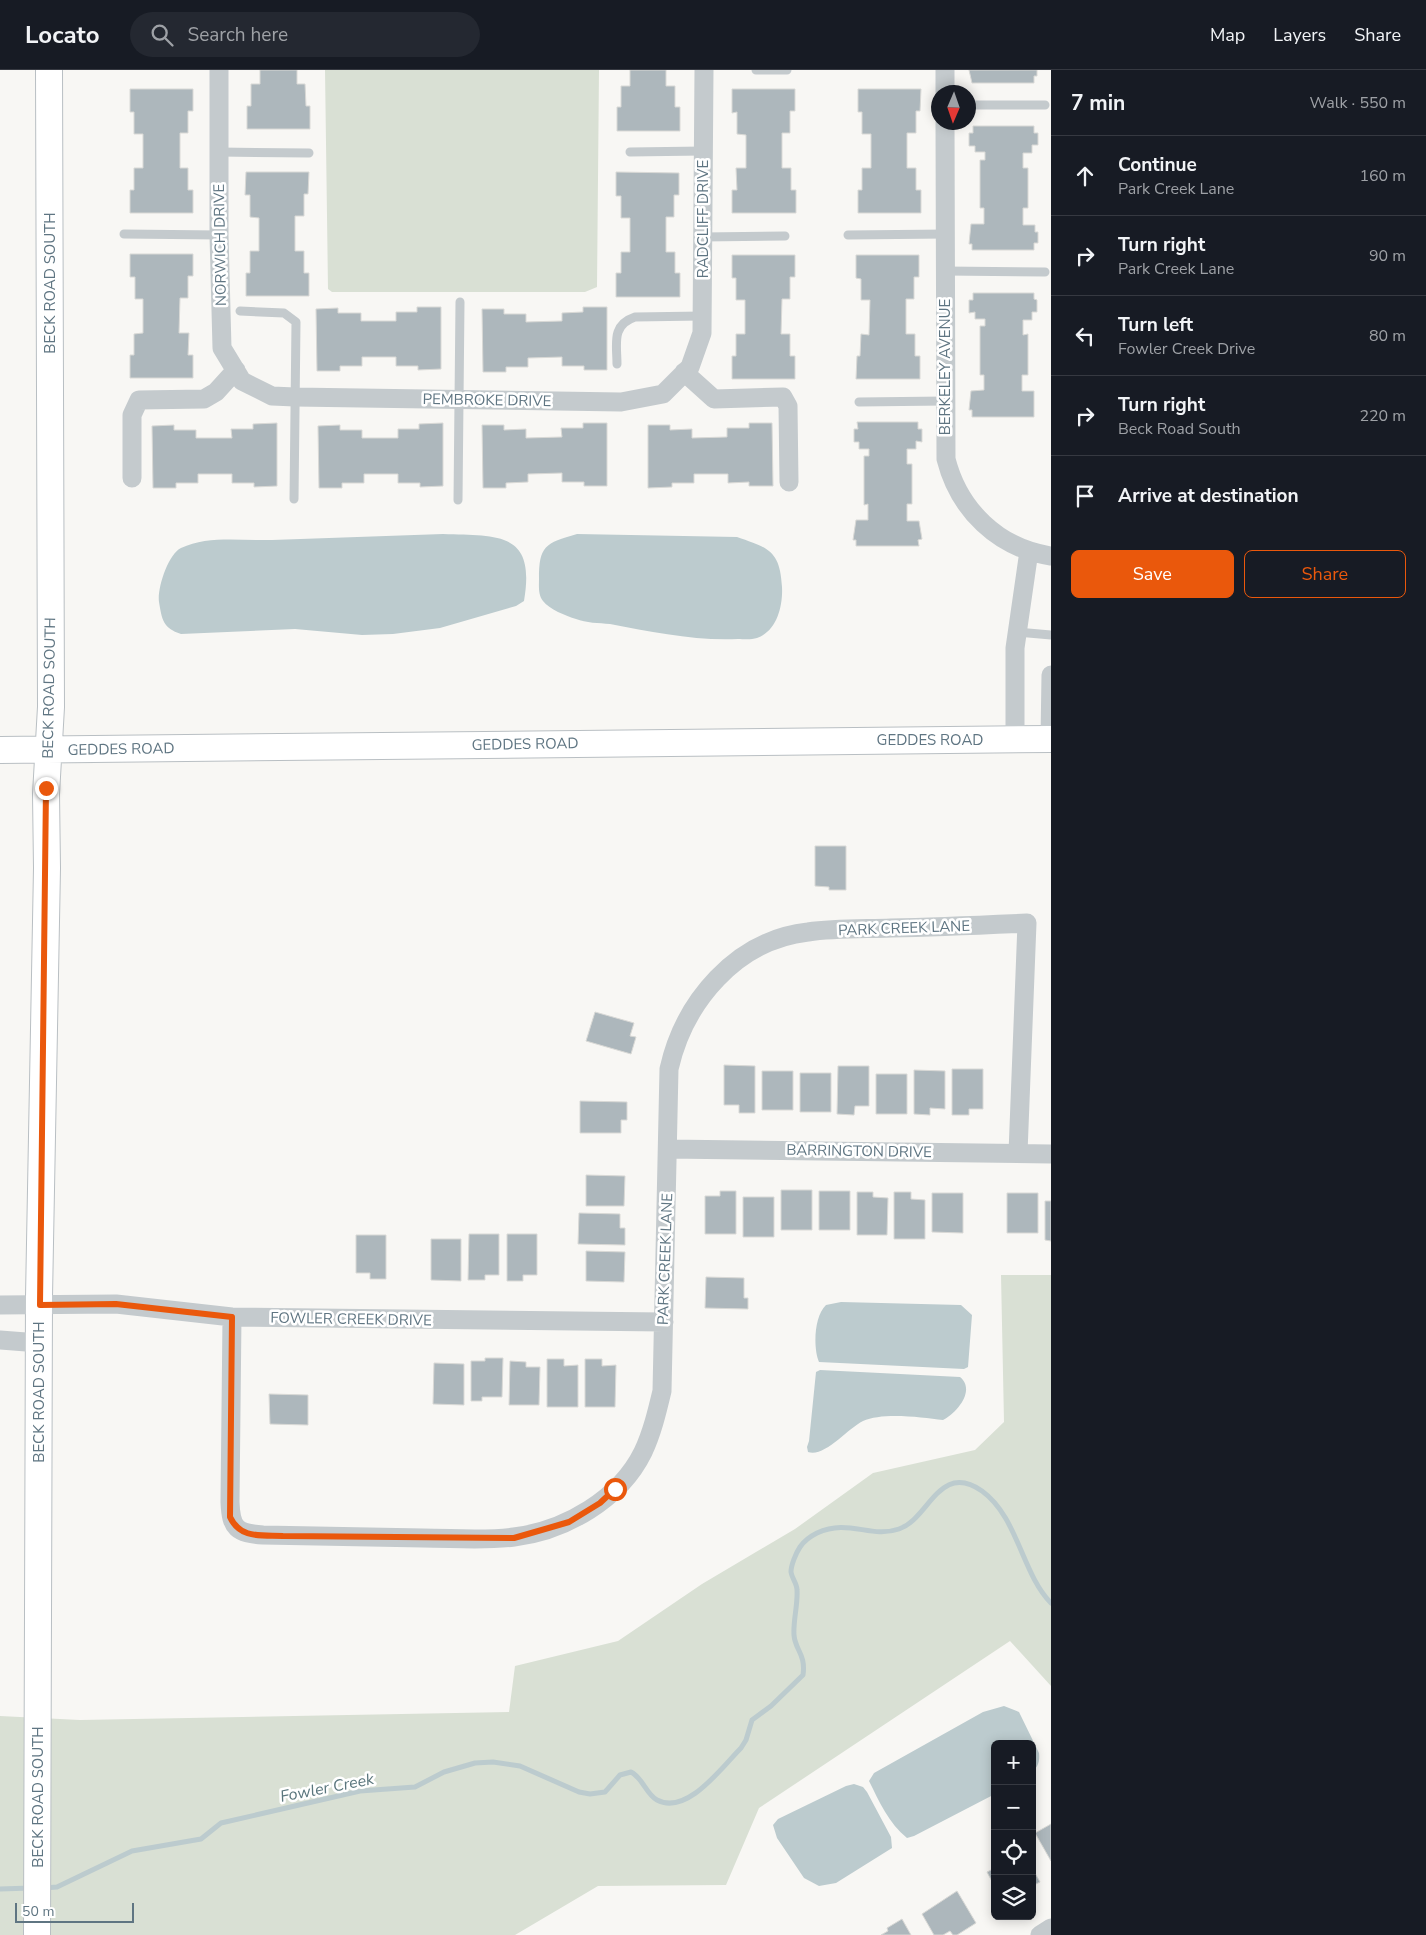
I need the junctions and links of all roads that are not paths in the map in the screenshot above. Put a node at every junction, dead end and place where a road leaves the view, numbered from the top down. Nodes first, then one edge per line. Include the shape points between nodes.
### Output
1 (50, 70) edge
2 (219, 70) edge
3 (704, 70) edge
4 (756, 70) edge
5 (787, 70) edge
6 (945, 70) edge
7 (945, 85) edge
8 (976, 105) edge
9 (1045, 105) dead end
10 (945, 130) edge
11 (703, 151) junction
12 (220, 152) junction
13 (630, 152) dead end
14 (309, 153) dead end
15 (124, 234) dead end
16 (946, 234) junction
17 (218, 235) junction
18 (848, 235) dead end
19 (784, 236) dead end
20 (703, 237) junction
21 (945, 271) junction
22 (1044, 272) dead end
23 (460, 302) dead end
24 (240, 312) dead end
25 (702, 316) junction
26 (617, 364) dead end
27 (687, 369) junction
28 (236, 370) junction
29 (272, 396) joint
30 (295, 398) junction
31 (460, 399) junction
32 (945, 400) junction
33 (859, 402) dead end
34 (132, 478) dead end
35 (789, 482) dead end
36 (294, 499) dead end
37 (458, 500) dead end
38 (1029, 551) junction
39 (1051, 556) edge
40 (1017, 632) junction
41 (1051, 635) edge
42 (1051, 675) edge
43 (1015, 739) junction
44 (1051, 739) edge
45 (0, 750) edge
46 (49, 750) junction
47 (668, 1149) junction
48 (1018, 1153) junction
49 (1051, 1154) edge
50 (0, 1305) edge
51 (40, 1305) junction
52 (232, 1317) junction
53 (664, 1322) junction
54 (0, 1340) edge
55 (40, 1343) junction
56 (1051, 1928) edge
57 (36, 1935) edge
58 (1040, 1935) edge

1 - 46 main road, BECK ROAD SOUTH
2 - 12 street, NORWICH DRIVE
3 - 11 street, RADCLIFF DRIVE
4 - 5 lane
6 - 7 street
8 - 9 lane
10 - 16 street, BERKELEY AVENUE
11 - 13 lane
11 - 20 street, RADCLIFF DRIVE
12 - 14 lane
12 - 17 street, NORWICH DRIVE
15 - 17 lane
16 - 18 lane
16 - 21 street, BERKELEY AVENUE
17 - 28 street, NORWICH DRIVE via 222,348
19 - 20 lane
20 - 25 street, RADCLIFF DRIVE
21 - 22 lane
21 - 32 street, BERKELEY AVENUE
23 - 31 lane
24 - 30 lane via 284,313 296,322
25 - 26 lane via 625,320 617,334
25 - 27 street, RADCLIFF DRIVE via 702,334
27 - 31 street, PEMBROKE DRIVE via 663,394 621,402
27 - 35 street via 714,399 783,397 788,406
28 - 29 street, NORWICH DRIVE via 242,381
28 - 34 street via 216,392 204,399 138,400 132,415
29 - 30 street, PEMBROKE DRIVE
30 - 31 street, PEMBROKE DRIVE
30 - 36 lane
31 - 37 lane
32 - 33 lane
32 - 38 street, BERKELEY AVENUE via 946,459 955,486 982,524
38 - 39 street, BERKELEY AVENUE
38 - 40 street
40 - 41 lane
40 - 43 street
42 - 44 street
43 - 44 main road, GEDDES ROAD
43 - 46 main road, GEDDES ROAD
45 - 46 main road, GEDDES ROAD
46 - 51 main road, BECK ROAD SOUTH
47 - 48 street, BARRINGTON DRIVE
47 - 48 street, PARK CREEK LANE via 667,1089 678,1037 707,987 752,951 791,935 808,932 1027,923
47 - 53 street, PARK CREEK LANE
48 - 49 street, BARRINGTON DRIVE
50 - 51 street, FOWLER CREEK DRIVE
51 - 52 street, FOWLER CREEK DRIVE via 116,1304
51 - 55 main road, BECK ROAD SOUTH
52 - 53 street, FOWLER CREEK DRIVE
52 - 53 street, PARK CREEK LANE via 230,1517 235,1527 245,1533 263,1535 482,1538 532,1534 569,1522 600,1503 630,1470 650,1437 662,1391
54 - 55 street
55 - 57 main road, BECK ROAD SOUTH
56 - 58 street

